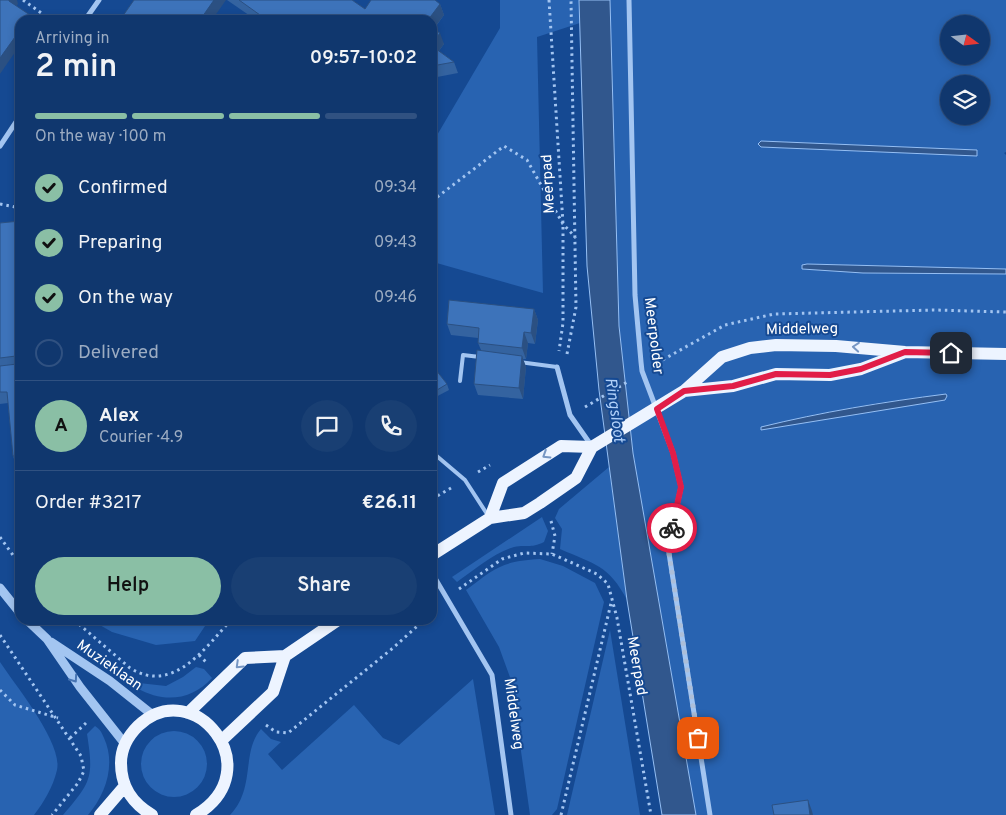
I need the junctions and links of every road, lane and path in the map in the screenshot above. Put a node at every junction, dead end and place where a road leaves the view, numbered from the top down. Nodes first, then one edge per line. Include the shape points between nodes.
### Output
1 (23, 0) edge
2 (99, 0) edge
3 (550, 0) edge
4 (571, 0) edge
5 (629, 0) edge
6 (44, 15) edge
7 (88, 15) edge
8 (15, 124) edge
9 (0, 146) edge
10 (437, 197) edge
11 (0, 204) edge
12 (15, 207) edge
13 (563, 224) junction
14 (576, 238) junction
15 (934, 310) dead end
16 (1006, 312) edge
17 (905, 352) junction
18 (1006, 354) edge
19 (482, 358) edge
20 (566, 360) dead end
21 (510, 361) edge
22 (557, 367) junction
23 (460, 381) dead end
24 (619, 387) dead end
25 (684, 391) junction
26 (597, 400) dead end
27 (657, 409) junction
28 (596, 444) junction
29 (437, 456) edge
30 (496, 461) dead end
31 (465, 480) junction
32 (437, 496) edge
33 (549, 516) dead end
34 (490, 518) junction
35 (0, 537) edge
36 (437, 552) edge
37 (552, 554) junction
38 (15, 558) edge
39 (437, 582) edge
40 (0, 588) edge
41 (612, 596) junction
42 (446, 598) junction
43 (15, 607) edge
44 (32, 625) edge
45 (80, 625) edge
46 (226, 625) edge
47 (330, 625) edge
48 (418, 625) edge
49 (0, 635) edge
50 (47, 639) junction
51 (284, 656) junction
52 (0, 690) edge
53 (188, 713) junction
54 (154, 716) junction
55 (58, 718) junction
56 (90, 719) dead end
57 (262, 721) dead end
58 (70, 738) junction
59 (222, 740) junction
60 (125, 744) junction
61 (124, 787) junction
62 (52, 815) edge
63 (100, 815) edge
64 (152, 815) edge
65 (196, 815) edge
66 (511, 815) edge
67 (561, 815) edge
68 (651, 815) edge
69 (710, 815) edge

1 - 6 path
2 - 7 street
3 - 13 path, Meerpad
4 - 14 path
5 - 27 street, Meerpolder via 635,295 642,371
8 - 9 street
10 - 13 path via 504,146 527,160
11 - 12 path
13 - 14 path
13 - 22 path, Meerpad via 563,323
14 - 20 path via 576,307
15 - 16 path
17 - 18 main road, Middelweg
17 - 25 main road, Middelweg via 861,369 830,375 776,374 733,386
17 -> 25 main road, Middelweg via 836,346 750,348 722,357
19 - 23 lane via 463,355
21 - 22 lane
22 - 28 street via 570,415
24 - 26 path
25 - 27 main road, Middelweg
27 - 28 main road, Middelweg
27 - 69 street, Meerpolder via 681,487 668,547
28 - 34 main road via 576,478 524,513
28 -> 34 main road via 561,446 503,483
29 - 31 lane
30 - 31 path
31 - 32 path
31 - 34 lane
33 - 37 path via 556,536
34 - 36 main road
35 - 38 path
37 - 41 path, Meerpad via 597,574 608,584
37 - 42 path via 524,553 502,559
39 - 42 street, Middelweg
40 - 43 street
41 - 67 path
41 - 68 path, Meerpad
42 - 66 street, Middelweg via 492,676
44 - 50 street, Muzieklaan
45 - 46 path, Muzieklaan via 139,674 164,677 181,670
47 - 51 main road
48 - 57 path via 288,733 276,732
49 - 55 path
50 - 54 street, Muzieklaan
50 -> 60 street, Muzieklaan
51 -> 53 main road via 245,658
51 - 59 main road via 273,692
52 - 55 path via 15,705
53 - 54 main road via 176,711
53 - 59 main road via 208,723
54 - 60 main road via 132,732
55 - 58 path
56 - 58 path
58 - 62 path via 81,756 84,771
59 - 65 main road via 227,754 226,784 209,808
60 - 61 main road via 121,758
61 - 63 main road
61 - 64 main road via 132,799

